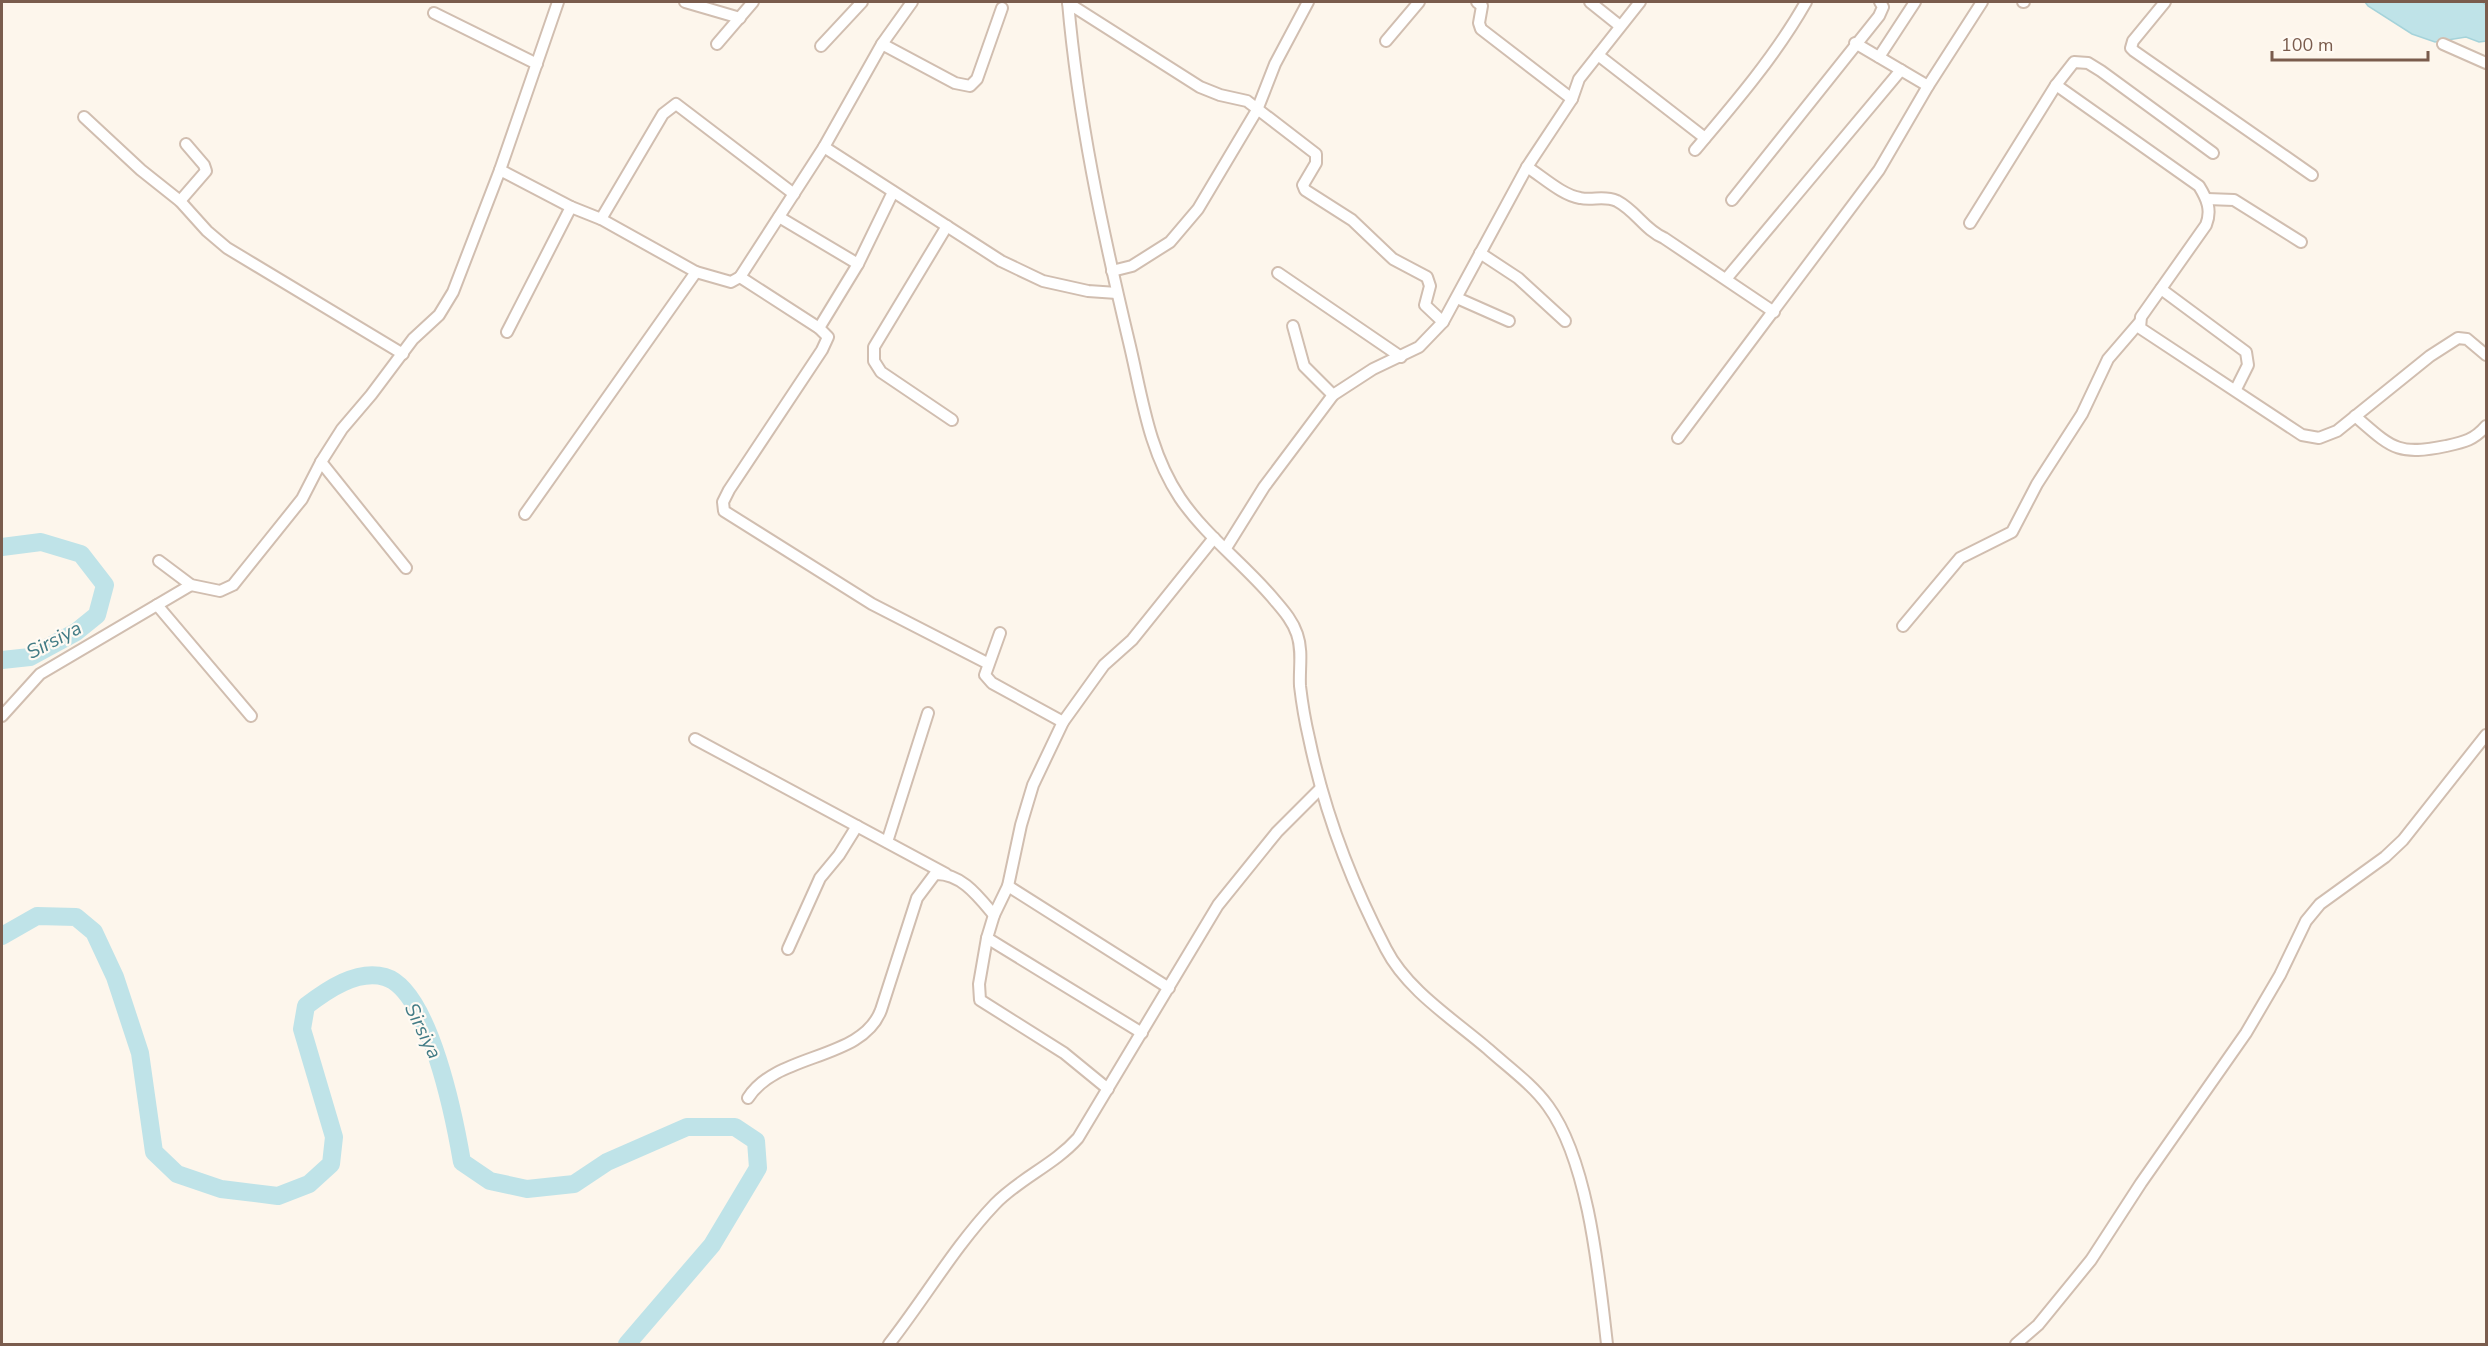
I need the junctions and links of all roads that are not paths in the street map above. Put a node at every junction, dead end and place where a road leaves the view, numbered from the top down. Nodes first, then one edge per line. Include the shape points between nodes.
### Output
1 (558, 2) edge
2 (685, 2) edge
3 (753, 2) edge
4 (862, 2) edge
5 (912, 2) edge
6 (1068, 2) edge
7 (1308, 2) edge
8 (1419, 2) edge
9 (1477, 2) edge
10 (1593, 2) edge
11 (1640, 2) edge
12 (1806, 2) edge
13 (1880, 2) edge
14 (1915, 2) edge
15 (1982, 2) edge
16 (2165, 2) edge
17 (1002, 8) dead end
18 (434, 13) dead end
19 (740, 18) junction
20 (1620, 26) junction
21 (1386, 41) dead end
22 (1855, 43) junction
23 (882, 44) junction
24 (2443, 44) dead end
25 (717, 45) dead end
26 (821, 46) dead end
27 (1598, 55) junction
28 (1879, 57) junction
29 (2487, 63) edge
30 (537, 64) junction
31 (1901, 70) junction
32 (2056, 85) junction
33 (1928, 86) junction
34 (1572, 99) junction
35 (1257, 110) junction
36 (84, 117) dead end
37 (1706, 138) junction
38 (186, 144) dead end
39 (824, 147) junction
40 (1695, 150) dead end
41 (2213, 153) dead end
42 (1527, 167) junction
43 (500, 170) junction
44 (2312, 175) dead end
45 (893, 192) junction
46 (794, 194) junction
47 (2207, 199) junction
48 (1732, 200) dead end
49 (180, 201) junction
50 (571, 207) junction
51 (779, 217) junction
52 (601, 219) junction
53 (1970, 223) dead end
54 (946, 226) junction
55 (2301, 243) dead end
56 (1480, 253) junction
57 (858, 264) junction
58 (1112, 271) junction
59 (696, 272) junction
60 (1278, 273) dead end
61 (740, 276) junction
62 (1726, 279) junction
63 (2161, 289) junction
64 (1117, 293) junction
65 (1457, 298) junction
66 (1774, 312) junction
67 (1509, 321) dead end
68 (1565, 321) dead end
69 (1443, 322) junction
70 (2139, 323) junction
71 (1293, 326) dead end
72 (819, 328) junction
73 (507, 332) dead end
74 (403, 354) junction
75 (2487, 355) edge
76 (1401, 357) junction
77 (2236, 389) junction
78 (1333, 395) junction
79 (2355, 417) junction
80 (952, 420) dead end
81 (2487, 426) edge
82 (1678, 438) dead end
83 (321, 462) junction
84 (525, 514) dead end
85 (1214, 538) junction
86 (1226, 548) junction
87 (159, 561) dead end
88 (406, 568) dead end
89 (191, 585) junction
90 (157, 605) junction
91 (1903, 626) dead end
92 (1000, 633) dead end
93 (987, 663) junction
94 (928, 712) dead end
95 (251, 716) dead end
96 (2, 717) edge
97 (1063, 722) junction
98 (2487, 735) edge
99 (695, 739) dead end
100 (1321, 788) junction
101 (857, 826) junction
102 (887, 842) junction
103 (946, 874) junction
104 (1008, 886) junction
105 (994, 915) junction
106 (987, 938) junction
107 (788, 949) dead end
108 (1169, 988) junction
109 (1142, 1033) junction
110 (1108, 1089) junction
111 (748, 1098) dead end
112 (890, 1344) edge
113 (1606, 1344) edge
114 (2016, 1344) edge

1 - 30 street
2 - 19 street
3 - 19 street
4 - 26 street
5 - 23 street
6 - 35 street via 1200,87 1247,101
6 - 58 street via 1077,88
7 - 35 street via 1275,64
8 - 21 street
9 - 34 street via 1482,6 1481,29
10 - 20 street
11 - 20 street
12 - 37 street
13 - 22 street via 1883,7 1879,16
14 - 28 street
15 - 33 street
16 - 44 street via 2131,48
17 - 23 street via 977,79 970,86 955,83
18 - 30 street
19 - 25 street
20 - 27 street
22 - 28 street
22 - 48 street
23 - 39 street
24 - 29 street
27 - 34 street via 1579,79
27 - 37 street
28 - 31 street
30 - 43 street
31 - 33 street
31 - 62 street
32 - 41 street via 2074,62 2088,63
32 - 47 street via 2199,186
32 - 53 street
33 - 66 street via 1879,170
34 - 42 street
35 - 58 street via 1230,158 1170,242 1132,266
35 - 69 street via 1316,154 1316,163 1303,185 1305,190 1352,220 1393,259 1427,277 1430,286 1425,305
36 - 49 street via 141,171
37 - 40 street
38 - 49 street via 206,171
39 - 45 street
39 - 46 street
42 - 56 street
42 - 62 street via 1574,196 1606,197 1626,206 1649,230
43 - 50 street
43 - 74 street via 453,292 439,315
45 - 54 street
45 - 57 street
46 - 51 street
46 - 52 street via 676,104 663,114
47 - 55 street via 2234,200
47 - 63 street via 2206,225
49 - 74 street via 227,248
50 - 52 street
50 - 73 street
51 - 57 street
51 - 61 street
52 - 59 street
54 - 64 street via 1001,261 1043,281
54 - 80 street via 874,347 874,361 880,372
56 - 65 street
56 - 68 street via 1518,278
57 - 72 street
58 - 64 street
59 - 61 street via 731,282
59 - 84 street
60 - 76 street
61 - 72 street
62 - 66 street
63 - 70 street
63 - 77 street via 2246,352 2248,365
64 - 85 street via 1140,405 1157,455 1180,498
65 - 67 street
65 - 69 street
66 - 82 street
69 - 76 street via 1419,346
70 - 77 street via 2140,328
70 - 91 street via 2108,359 2082,414 2012,532 1960,558
71 - 78 street via 1304,366
72 - 93 street via 828,337 822,350 729,490 723,502 724,511 872,604
74 - 83 street via 342,429
75 - 79 street via 2467,339 2458,338
76 - 78 street via 1373,369
77 - 79 street via 2310,438 2327,436
78 - 86 street via 1264,487
79 - 81 street via 2392,445 2413,452 2470,441
83 - 88 street
83 - 89 street via 302,499 232,585 220,591
85 - 86 street
85 - 97 street via 1132,640 1104,665
86 - 100 street via 1289,617 1297,632 1306,725
87 - 89 street
89 - 90 street
90 - 95 street
90 - 96 street via 40,674
92 - 93 street
93 - 97 street via 985,675 992,683
94 - 102 street
97 - 104 street via 1033,785
98 - 114 street via 2403,840 2320,904 2306,921 2246,1033 2091,1260 2038,1325
99 - 101 street
100 - 108 street via 1277,832 1218,905
100 - 113 street via 1358,889 1388,953 1407,979 1537,1093 1558,1122 1584,1200 1600,1280
101 - 102 street
101 - 107 street via 820,878
102 - 103 street
103 - 105 street via 974,891
103 - 111 street via 934,874 917,898 878,1021 867,1034 773,1074 756,1085
104 - 105 street
104 - 108 street
105 - 106 street
106 - 109 street
106 - 110 street via 980,1000 1064,1053
108 - 109 street
109 - 110 street
110 - 112 street via 1063,1155 1010,1189 973,1229

